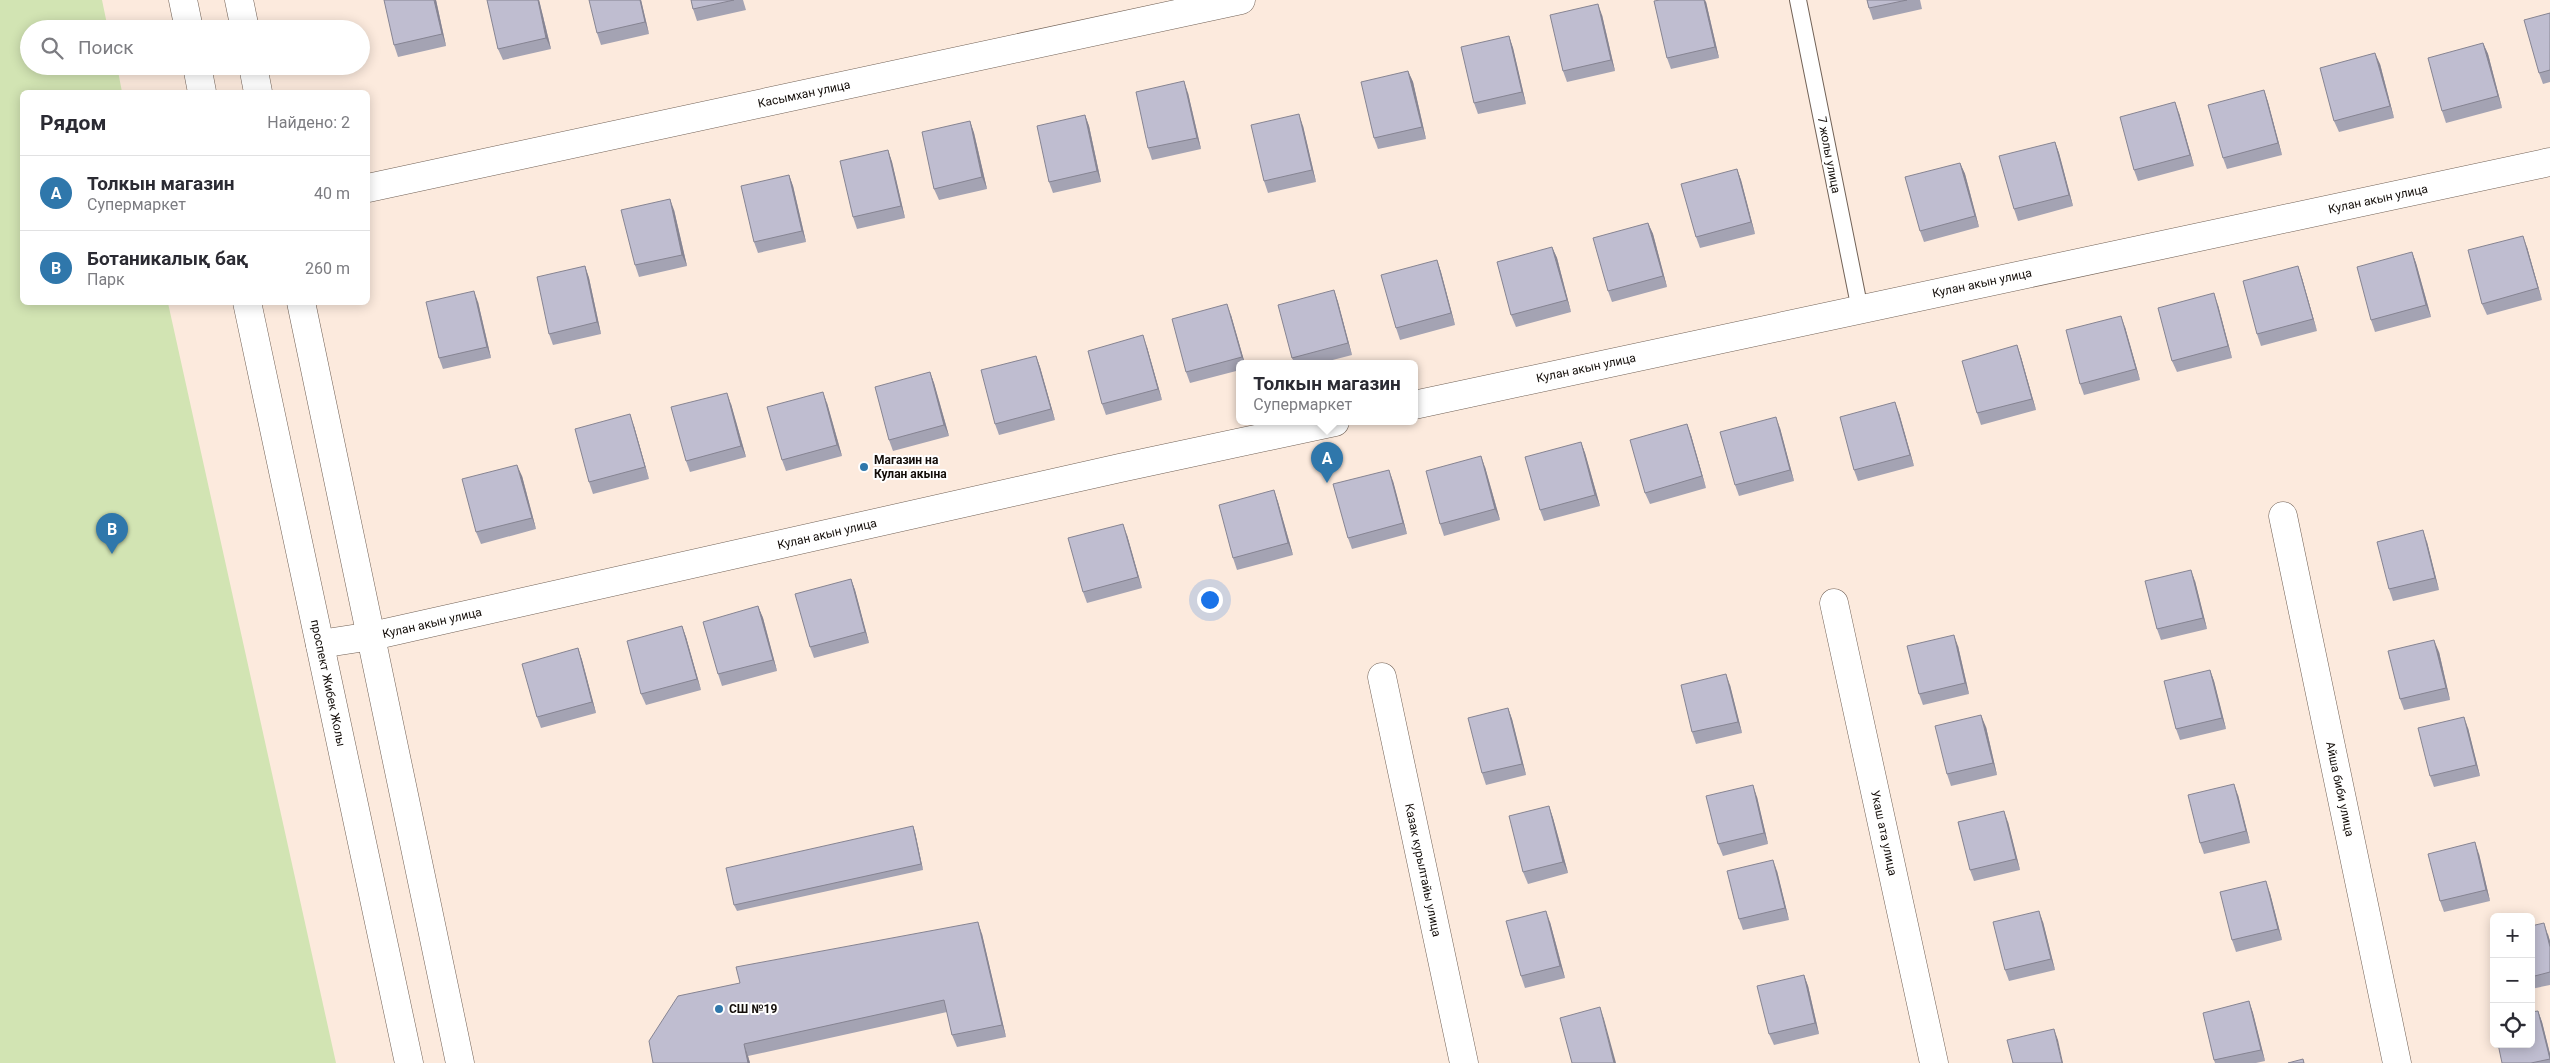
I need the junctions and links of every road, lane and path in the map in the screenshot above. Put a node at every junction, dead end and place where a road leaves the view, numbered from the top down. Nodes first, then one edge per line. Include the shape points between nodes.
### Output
1 (182, 0) edge
2 (240, 0) edge
3 (1241, 0) edge
4 (1798, 0) edge
5 (187, 20) edge
6 (243, 20) edge
7 (199, 75) edge
8 (255, 75) edge
9 (202, 90) edge
10 (258, 90) edge
11 (2550, 162) edge
12 (370, 188) edge
13 (248, 305) edge
14 (302, 305) edge
15 (1860, 310) junction
16 (1418, 404) edge
17 (1321, 425) edge
18 (2283, 516) dead end
19 (1834, 603) dead end
20 (372, 636) junction
21 (320, 644) junction
22 (1382, 677) dead end
23 (409, 1063) edge
24 (460, 1063) edge
25 (1464, 1063) edge
26 (1934, 1063) edge
27 (2397, 1063) edge

1 - 5 street
2 - 6 street
3 - 12 street, Касымхан улица
4 - 15 lane, 7 жолы улица
7 - 9 street
8 - 10 street
11 - 15 street, Кулан акын улица
13 - 21 street, проспект Жибек Жолы
14 - 20 street
15 - 16 street, Кулан акын улица
17 - 20 street, Кулан акын улица
18 - 27 street, Айша биби улица
19 - 26 street, Укаш ата улица
20 - 21 street, Кулан акын улица
20 - 24 street
21 - 23 street, проспект Жибек Жолы
22 - 25 street, Казак курылтайы улица

